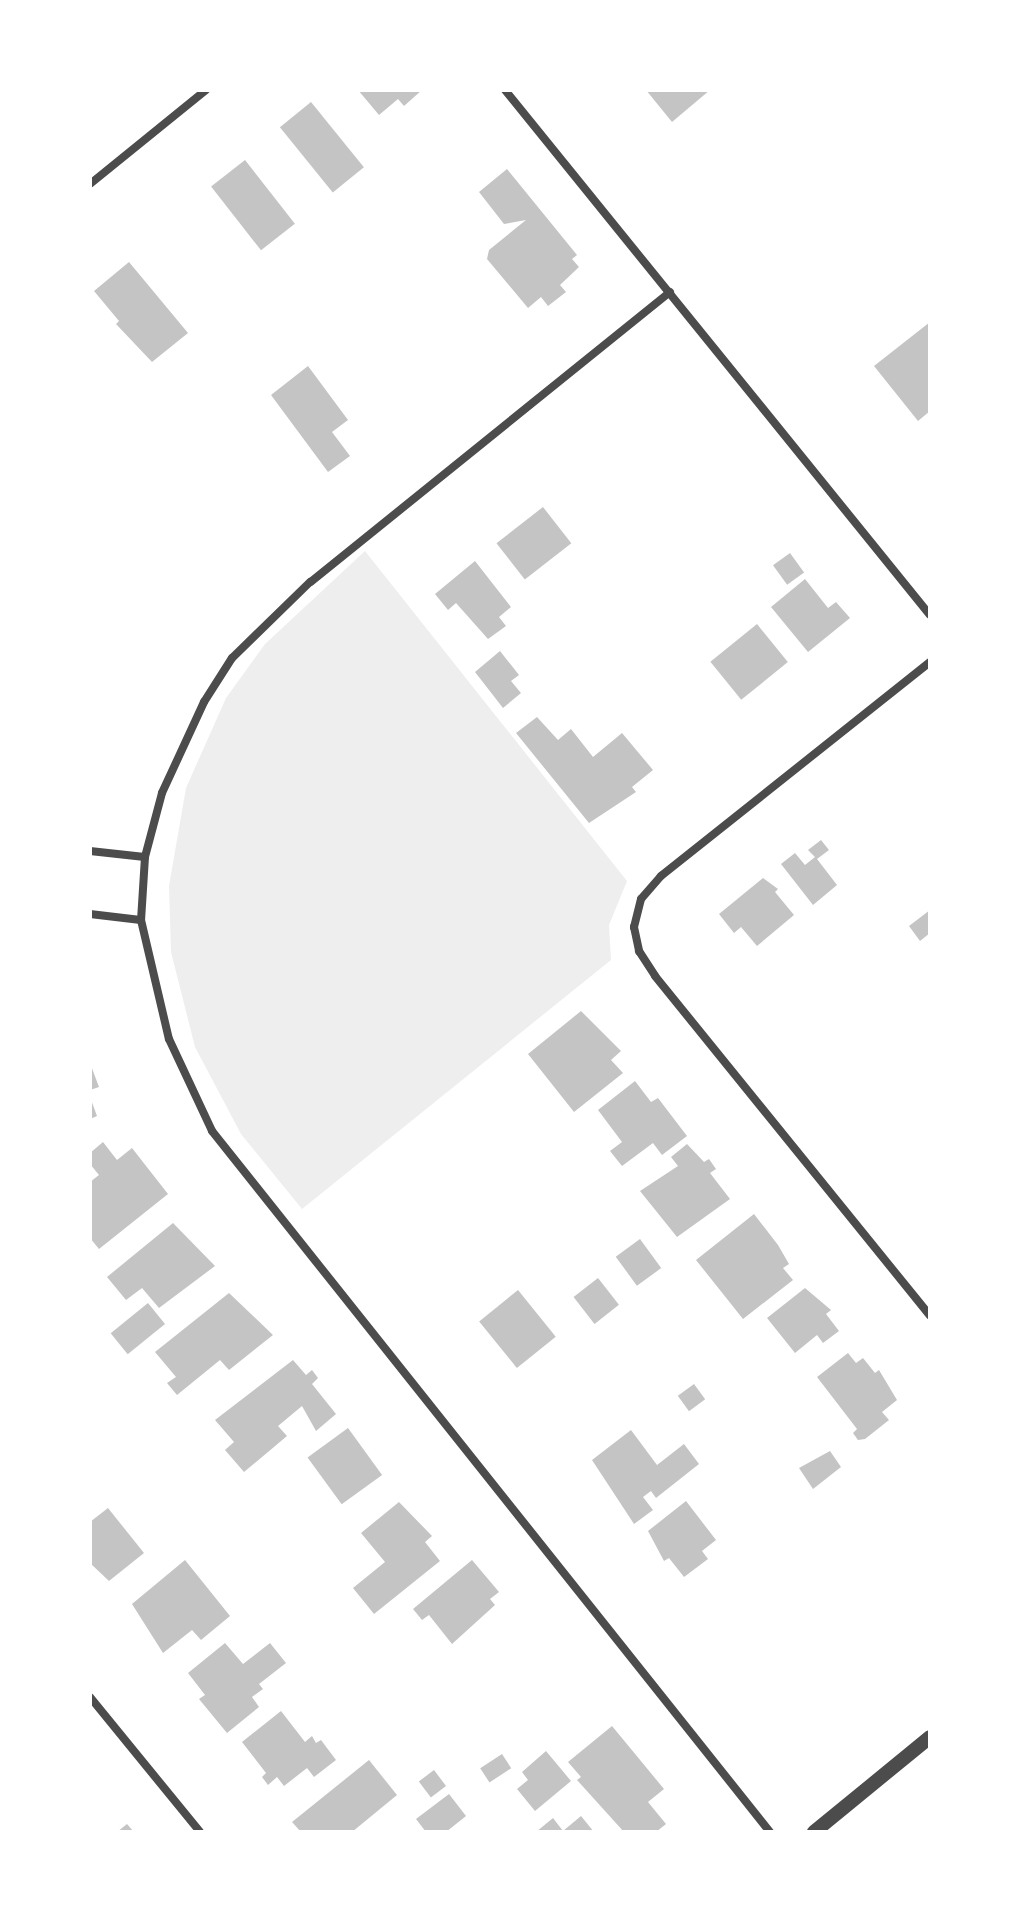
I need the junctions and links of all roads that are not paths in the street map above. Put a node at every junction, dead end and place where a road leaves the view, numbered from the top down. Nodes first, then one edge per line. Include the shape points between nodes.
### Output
1 (206, 90) edge
2 (505, 90) edge
3 (90, 184) edge
4 (670, 292) junction
5 (930, 615) edge
6 (930, 662) edge
7 (90, 851) edge
8 (145, 857) junction
9 (90, 914) edge
10 (141, 920) junction
11 (930, 1315) edge
12 (90, 1697) edge
13 (930, 1737) edge
14 (200, 1832) edge
15 (770, 1832) edge
16 (814, 1832) edge

1 - 3 street
2 - 4 street
4 - 5 street
4 - 8 street via 310,582 232,658 204,702 162,793
6 - 11 street via 661,876 641,899 634,927 639,951 655,976
7 - 8 street
8 - 10 street
9 - 10 street
10 - 15 street via 169,1039 212,1131
12 - 14 street
13 - 16 street

